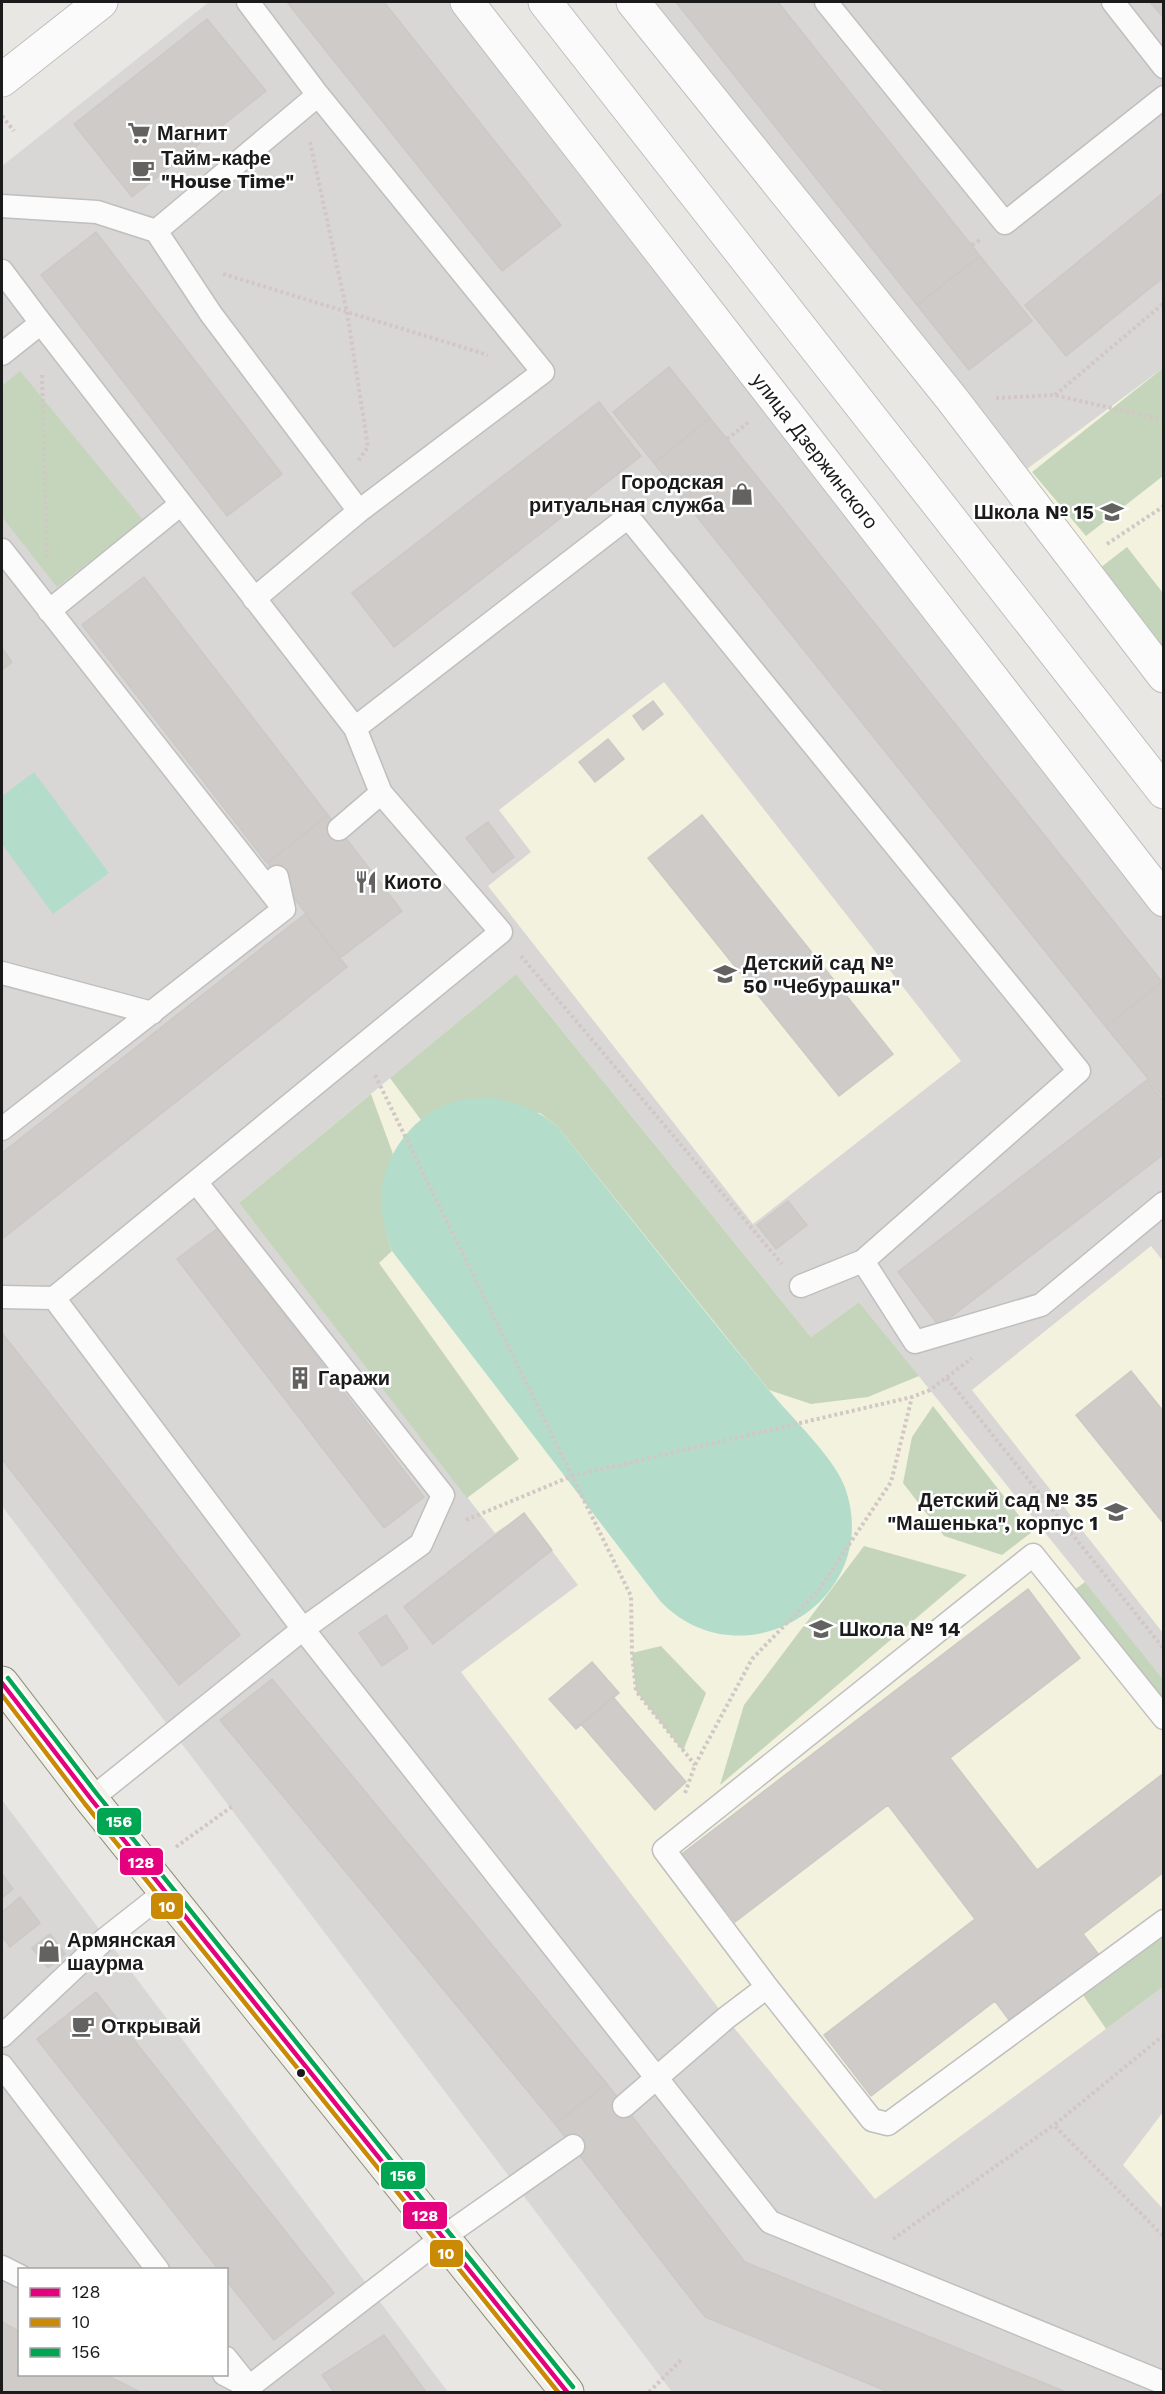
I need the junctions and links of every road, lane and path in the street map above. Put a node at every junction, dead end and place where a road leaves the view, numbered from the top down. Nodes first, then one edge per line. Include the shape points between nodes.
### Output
1 (101, 2) edge
2 (248, 2) edge
3 (467, 2) edge
4 (545, 2) edge
5 (633, 2) edge
6 (826, 2) edge
7 (1113, 2) edge
8 (1164, 66) edge
9 (2, 80) edge
10 (1164, 97) edge
11 (310, 102) junction
12 (2, 115) edge
13 (14, 131) dead end
14 (2, 206) edge
15 (156, 231) junction
16 (176, 260) junction
17 (2, 271) edge
18 (1164, 303) edge
19 (347, 312) junction
20 (41, 324) junction
21 (2, 354) edge
22 (489, 355) dead end
23 (1054, 395) junction
24 (952, 399) junction
25 (1164, 420) edge
26 (340, 486) junction
27 (181, 504) junction
28 (1164, 506) edge
29 (359, 511) junction
30 (2, 550) edge
31 (1078, 564) junction
32 (254, 599) junction
33 (49, 611) junction
34 (1164, 676) edge
35 (355, 728) junction
36 (1164, 792) edge
37 (381, 793) junction
38 (339, 829) dead end
39 (277, 877) dead end
40 (1164, 900) edge
41 (284, 909) junction
42 (501, 932) junction
43 (2, 973) edge
44 (152, 1013) junction
45 (361, 1044) junction
46 (2, 1130) edge
47 (196, 1182) junction
48 (1164, 1203) edge
49 (863, 1261) junction
50 (801, 1286) joint
51 (2, 1297) edge
52 (54, 1298) junction
53 (975, 1356) dead end
54 (947, 1378) junction
55 (912, 1397) junction
56 (572, 1476) junction
57 (421, 1544) junction
58 (303, 1629) junction
59 (1164, 1649) edge
60 (2, 1683) edge
61 (1164, 1718) edge
62 (695, 1765) junction
63 (685, 1794) dead end
64 (91, 1799) junction
65 (165, 1892) junction
66 (1164, 1921) edge
67 (767, 1988) junction
68 (1164, 2035) edge
69 (2, 2036) edge
70 (2, 2066) edge
71 (656, 2078) junction
72 (624, 2106) dead end
73 (1054, 2125) junction
74 (573, 2146) dead end
75 (1164, 2237) edge
76 (442, 2238) junction
77 (864, 2260) junction
78 (2, 2267) edge
79 (156, 2268) edge
80 (18, 2275) edge
81 (682, 2359) dead end
82 (228, 2361) edge
83 (227, 2376) edge
84 (1164, 2383) edge
85 (248, 2390) edge
86 (567, 2392) edge
87 (649, 2392) edge

1 - 9 street
2 - 11 lane
3 - 40 street, улица Дзержинского
4 - 36 street
5 - 24 street
6 - 10 lane via 1005,223
7 - 8 lane
11 - 15 lane
11 - 19 path
11 - 29 lane via 543,372
12 - 13 path
14 - 15 lane via 97,212
15 - 16 lane
16 - 19 path
16 - 26 lane via 211,314
17 - 20 lane
18 - 23 path
19 - 22 path
19 - 26 path via 368,447
20 - 21 lane
20 - 27 lane
20 - 33 path
23 - 24 path
23 - 25 path
24 - 31 street
26 - 29 lane
27 - 32 lane
27 - 33 lane
28 - 31 path
29 - 32 lane
30 - 33 lane
31 - 34 street
32 - 35 lane
33 - 41 lane
35 - 37 lane
35 - 49 lane via 628,517 1079,1071
37 - 38 lane
37 - 42 lane
39 - 41 lane
41 - 44 lane
42 - 45 lane
42 - 50 path
43 - 44 lane
44 - 46 lane
45 - 47 lane
45 - 56 path
47 - 52 lane
47 - 57 lane via 443,1495
48 - 49 lane via 1041,1305 915,1342
49 - 50 lane
51 - 52 lane
52 - 58 lane
53 - 54 path
54 - 55 path
54 - 59 path
55 - 56 path
55 - 62 path via 891,1482 819,1592 752,1659
56 - 57 path via 479,1514
56 - 62 path via 631,1596 636,1691
57 - 58 lane
58 - 64 lane
58 - 71 lane
60 - 64 street
61 - 67 lane via 1033,1555 664,1850
62 - 63 path
64 - 65 street
65 - 69 lane via 104,1940
65 - 76 street
66 - 67 lane via 888,2124 872,2120
67 - 71 lane
68 - 73 path
70 - 79 lane
71 - 72 lane
71 - 77 lane via 770,2222
73 - 75 path
73 - 77 path
74 - 76 lane
76 - 85 lane
76 - 86 street
77 - 84 lane
78 - 80 lane
81 - 87 path
82 - 85 lane
83 - 85 lane

